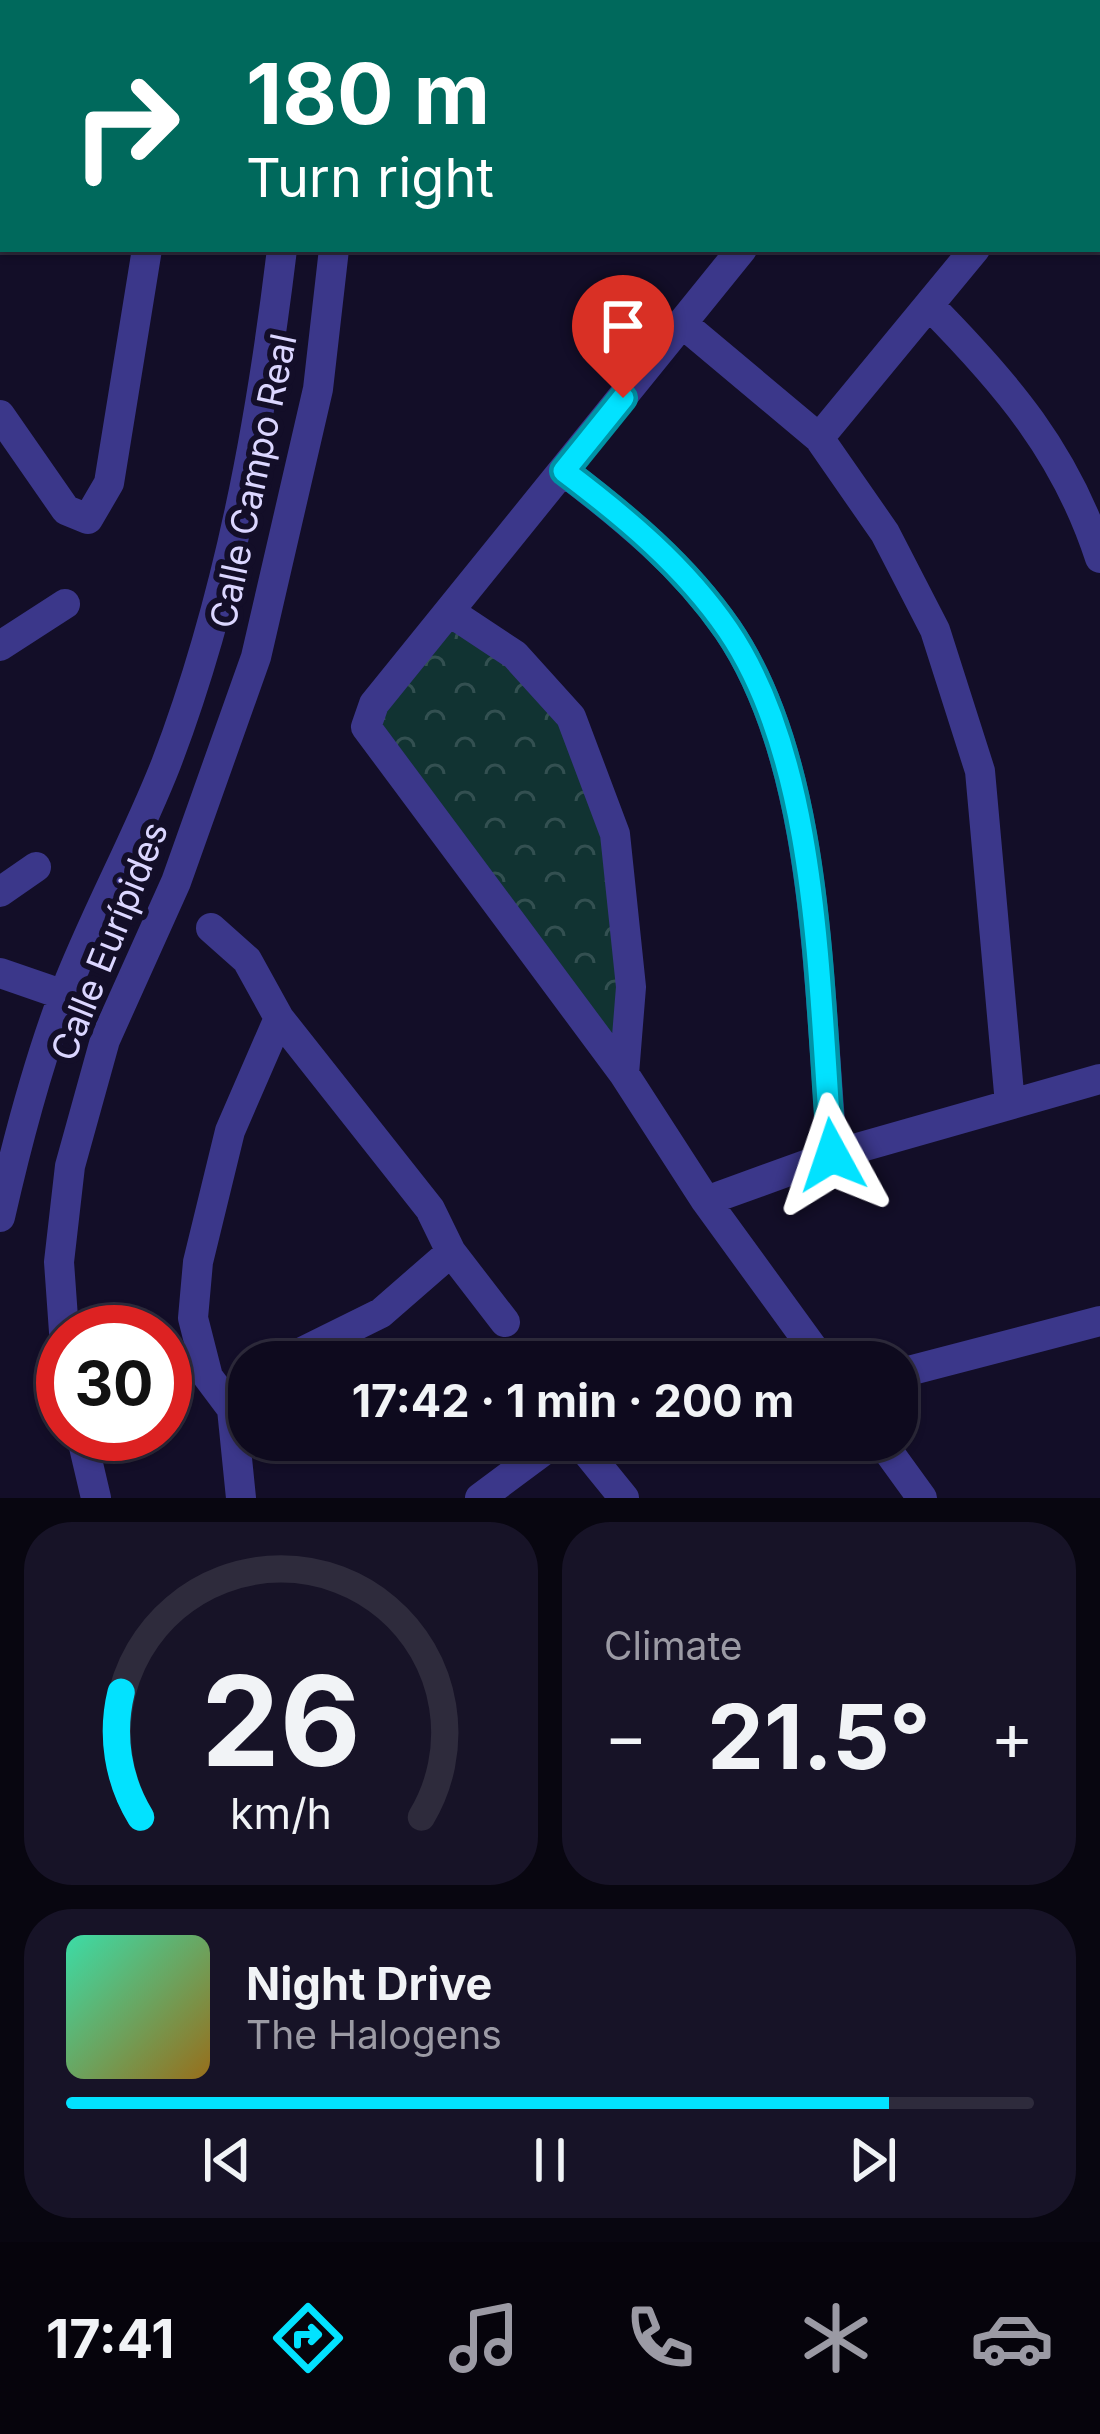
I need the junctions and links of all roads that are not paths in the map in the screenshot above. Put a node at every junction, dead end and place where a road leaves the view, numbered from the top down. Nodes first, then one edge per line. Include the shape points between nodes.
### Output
1 (147, 252) edge
2 (282, 252) edge
3 (334, 252) edge
4 (740, 252) edge
5 (973, 252) edge
6 (930, 306) junction
7 (682, 324) junction
8 (0, 415) edge
9 (819, 438) junction
10 (564, 471) junction
11 (1100, 558) edge
12 (65, 604) dead end
13 (218, 607) joint
14 (450, 612) junction
15 (0, 646) edge
16 (256, 657) joint
17 (124, 862) junction
18 (36, 867) dead end
19 (176, 882) junction
20 (0, 892) edge
21 (211, 928) dead end
22 (0, 973) edge
23 (64, 995) junction
24 (279, 1018) junction
25 (624, 1074) junction
26 (1100, 1079) edge
27 (1010, 1104) junction
28 (832, 1155) junction
29 (706, 1201) junction
30 (0, 1216) edge
31 (451, 1252) junction
32 (62, 1305) edge
33 (505, 1322) dead end
34 (1100, 1322) edge
35 (324, 1341) edge
36 (808, 1341) edge
37 (918, 1369) edge
38 (228, 1392) edge
39 (87, 1461) edge
40 (239, 1461) edge
41 (530, 1461) edge
42 (594, 1461) edge
43 (895, 1461) edge
44 (238, 1497) edge
45 (96, 1498) edge
46 (480, 1498) edge
47 (624, 1498) edge
48 (922, 1498) edge

1 - 8 street via 109,483 88,519 66,510
2 - 13 street, Calle Campo Real via 267,377
3 - 16 street, Calle Campo Real via 318,389
4 - 7 street
5 - 6 street
6 - 9 street
6 - 11 street via 1006,382 1080,496
7 - 9 street
7 - 10 street
9 - 27 street via 885,533 935,630 980,771
10 - 14 street
10 - 28 street via 645,533 728,631 778,729 802,833
12 - 15 street
13 - 17 street, Calle Eurípides
14 - 25 street via 515,655 571,717 615,834 632,987
14 - 25 street via 374,704 366,727
16 - 19 street, Calle Eurípides
17 - 19 street
17 - 23 street, Calle Eurípides
18 - 20 street
19 - 32 street, Calle Eurípides via 105,1040 70,1166
21 - 24 street via 247,961
22 - 23 street
23 - 30 street, Calle Eurípides
24 - 31 street via 430,1209
24 - 38 street via 230,1131 198,1262 193,1318 208,1377
25 - 29 street
26 - 27 street
27 - 28 street
28 - 29 street
29 - 36 street
31 - 33 street
31 - 35 street via 381,1313
34 - 37 street
39 - 45 street
40 - 44 street
41 - 46 street
42 - 47 street
43 - 48 street

